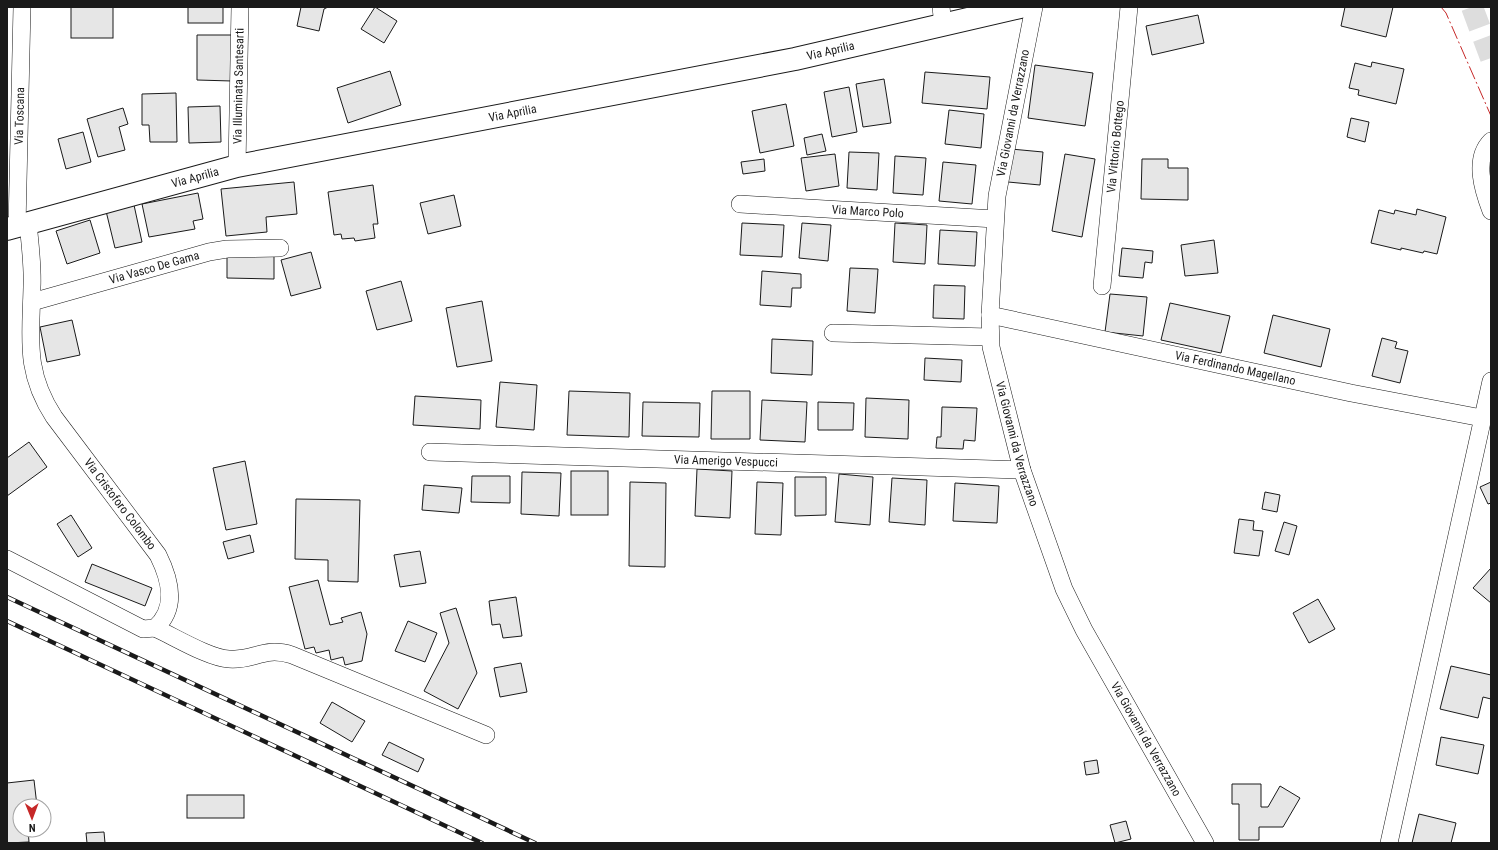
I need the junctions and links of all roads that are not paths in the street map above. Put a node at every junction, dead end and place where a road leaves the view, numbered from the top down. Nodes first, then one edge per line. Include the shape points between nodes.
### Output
1 (22, 7) edge
2 (240, 7) edge
3 (1020, 7) edge
4 (1034, 7) edge
5 (1129, 7) edge
6 (942, 16) edge
7 (1491, 141) edge
8 (237, 166) junction
9 (740, 204) dead end
10 (1491, 211) edge
11 (995, 219) junction
12 (17, 226) edge
13 (280, 248) dead end
14 (1102, 286) dead end
15 (32, 302) junction
16 (990, 315) junction
17 (833, 333) dead end
18 (990, 337) junction
19 (1491, 381) edge
20 (1482, 418) junction
21 (430, 452) dead end
22 (1022, 470) junction
23 (7, 559) edge
24 (155, 628) junction
25 (486, 735) dead end
26 (1205, 843) edge
27 (1388, 843) edge

1 - 12 street, Via Toscana
2 - 8 street, Via Illuminata Santesarti
3 - 6 street, Via Aprilia
4 - 11 street, Via Giovanni da Verrazzano via 1000,175
5 - 14 street, Via Vittorio Bottego
6 - 8 street, Via Aprilia via 795,59
7 - 10 street via 1482,154 1481,168
8 - 12 street, Via Aprilia
9 - 11 street, Via Marco Polo
11 - 16 street, Via Giovanni da Verrazzano
12 - 15 street, Via Cristoforo Colombo via 32,272
13 - 15 street, Via Vasco De Gama via 209,252
15 - 24 street, Via Cristoforo Colombo via 31,354 35,380 41,396 78,450 154,549 165,568 169,581 170,604 164,618
16 - 18 street, Via Giovanni da Verrazzano
16 - 20 street, Via Ferdinando Magellano via 1351,393
17 - 18 street
18 - 22 street, Via Giovanni da Verrazzano
19 - 20 street
20 - 27 street
21 - 22 street, Via Amerigo Vespucci
22 - 26 street, Via Giovanni da Verrazzano via 1070,603
23 - 24 street via 134,625 143,629
24 - 25 street via 218,658 238,660 269,651 288,654

